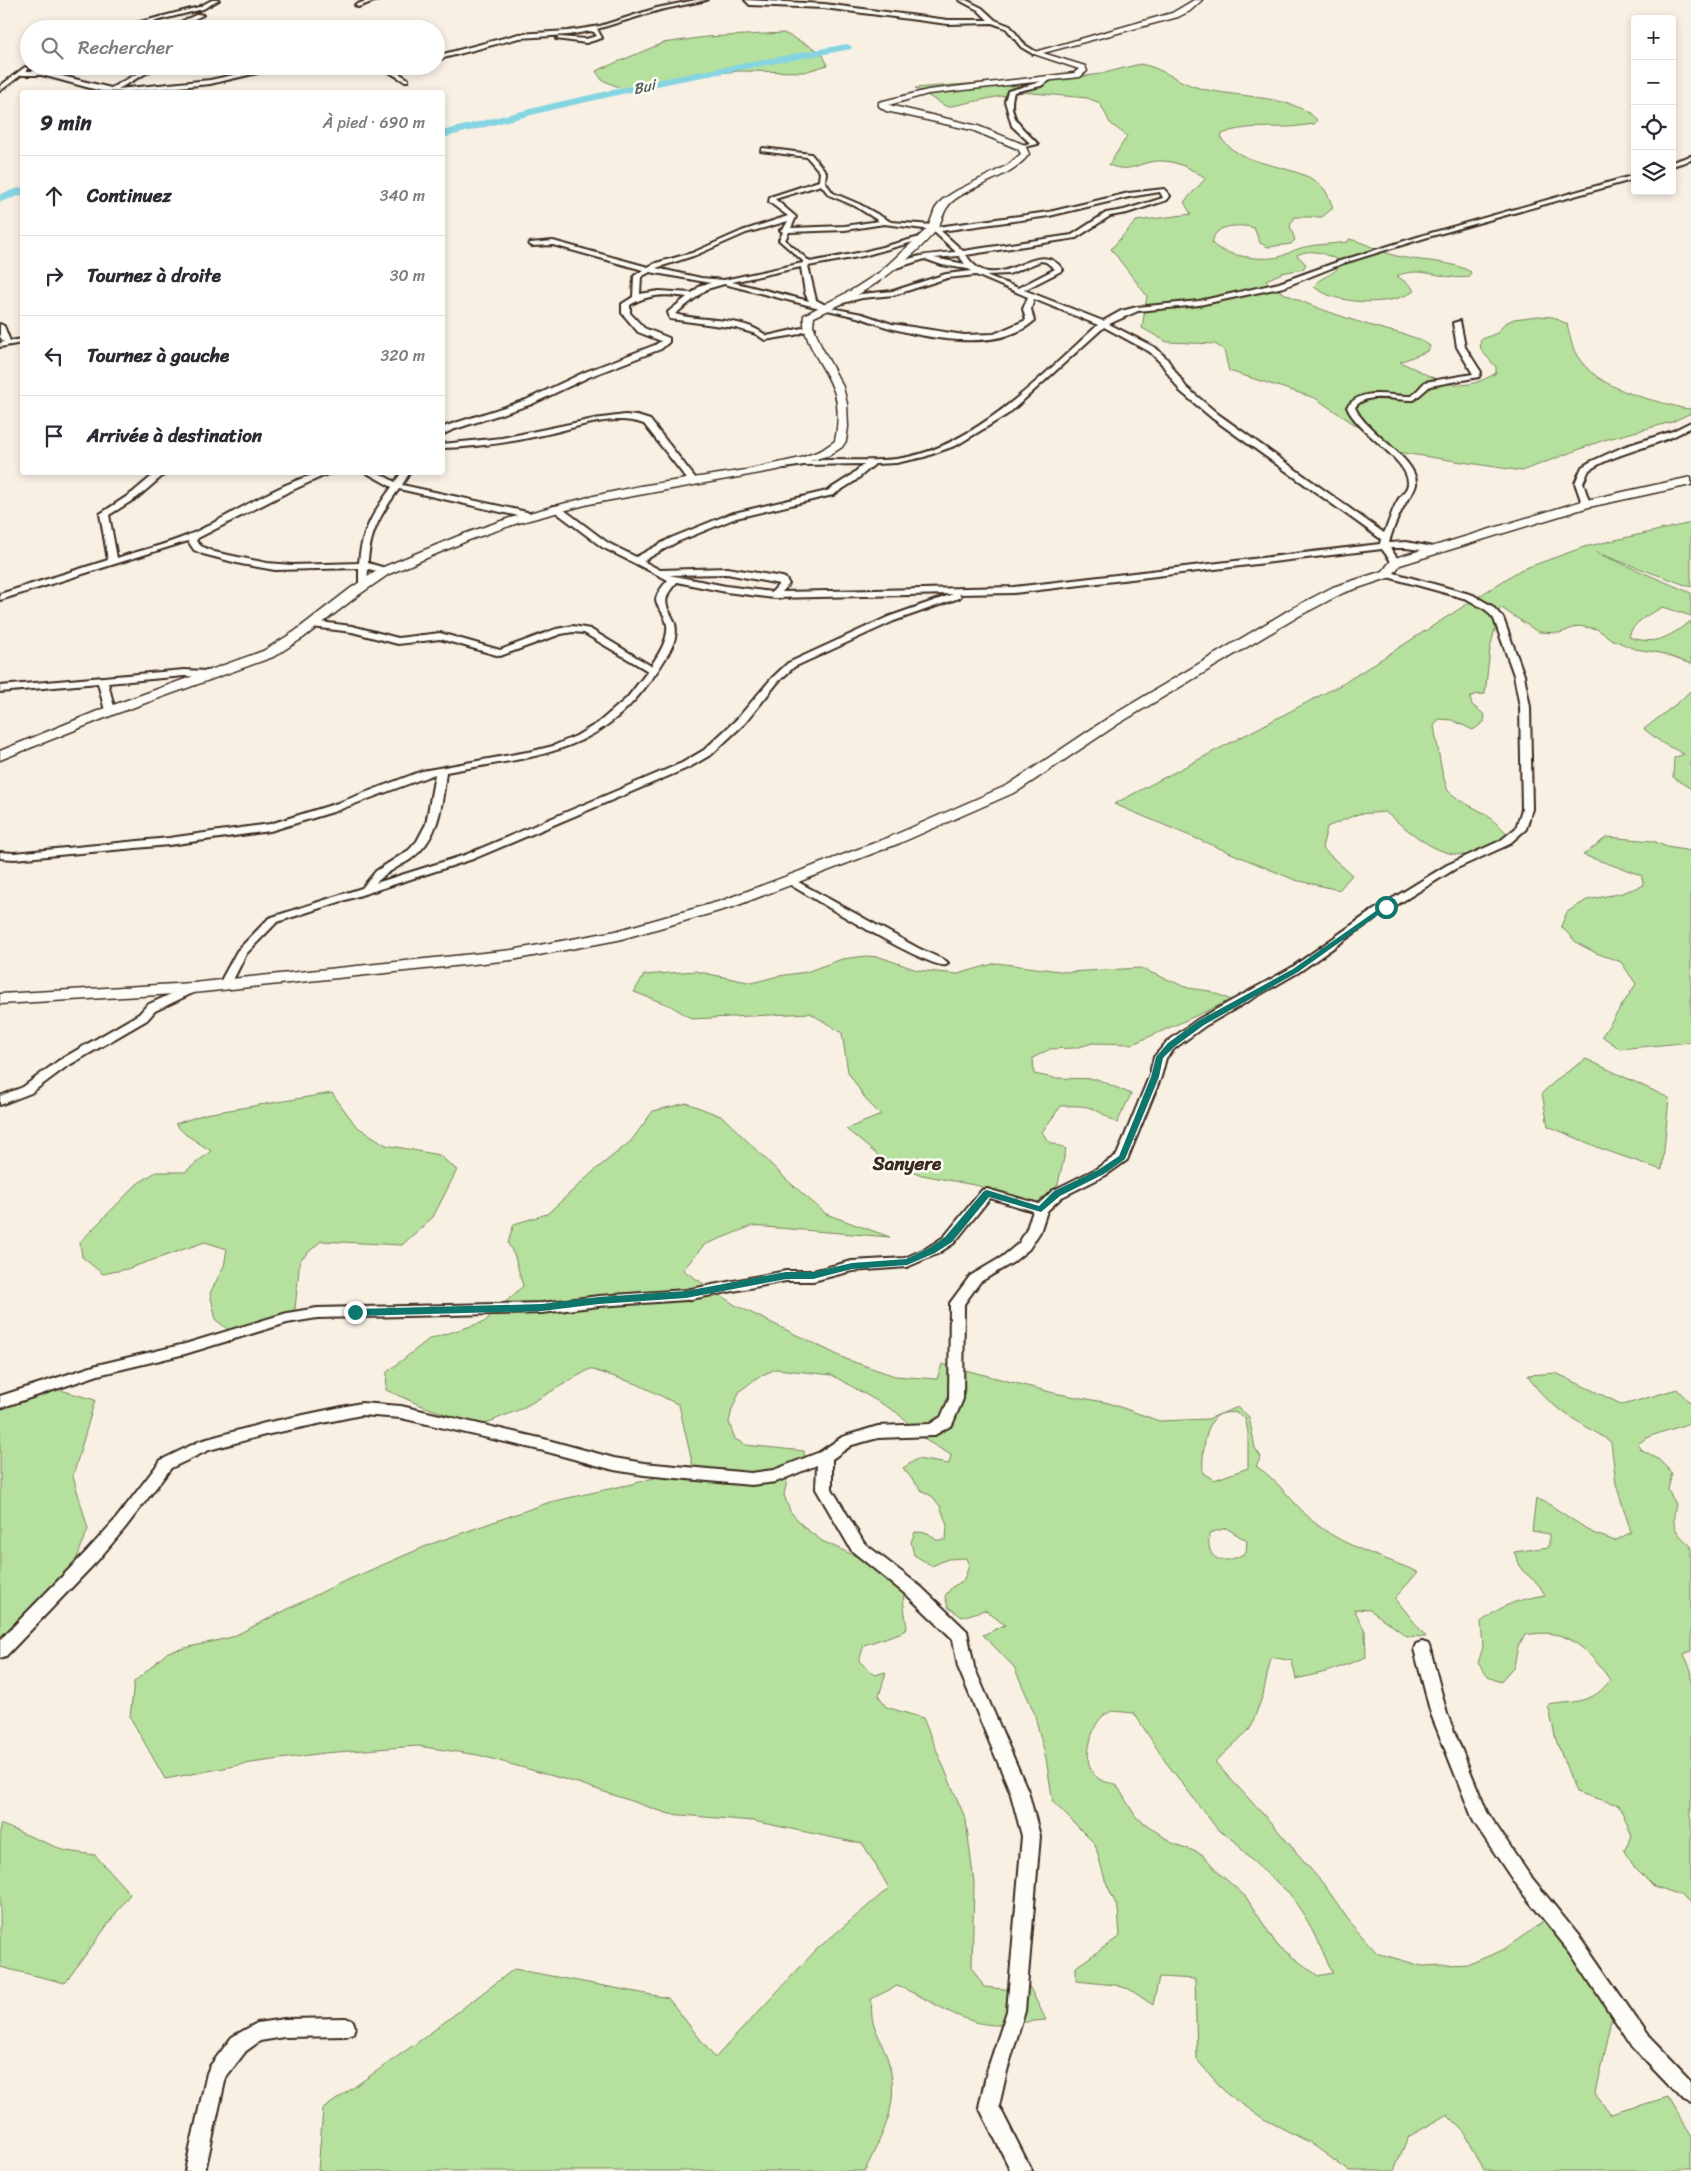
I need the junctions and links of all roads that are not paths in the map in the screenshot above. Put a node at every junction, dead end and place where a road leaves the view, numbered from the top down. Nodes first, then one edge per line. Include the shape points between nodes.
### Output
1 (216, 0) edge
2 (221, 0) edge
3 (374, 0) edge
4 (704, 0) edge
5 (748, 0) edge
6 (962, 0) edge
7 (1198, 0) edge
8 (358, 5) dead end
9 (213, 10) dead end
10 (205, 14) dead end
11 (153, 20) edge
12 (190, 20) edge
13 (993, 21) junction
14 (590, 29) junction
15 (504, 39) junction
16 (1035, 53) junction
17 (445, 55) edge
18 (20, 73) edge
19 (50, 75) edge
20 (140, 75) edge
21 (242, 75) edge
22 (396, 75) edge
23 (406, 80) dead end
24 (1047, 80) junction
25 (0, 89) edge
26 (107, 90) edge
27 (113, 90) edge
28 (148, 90) edge
29 (1022, 147) junction
30 (762, 150) dead end
31 (1691, 158) edge
32 (1676, 163) edge
33 (1631, 178) edge
34 (822, 182) junction
35 (794, 217) junction
36 (886, 222) junction
37 (934, 228) junction
38 (788, 229) junction
39 (736, 236) junction
40 (924, 238) junction
41 (532, 244) dead end
42 (902, 244) junction
43 (912, 250) junction
44 (962, 253) junction
45 (922, 257) junction
46 (807, 264) junction
47 (970, 266) junction
48 (648, 269) junction
49 (890, 269) junction
50 (976, 273) junction
51 (724, 282) junction
52 (1019, 290) junction
53 (694, 296) junction
54 (1032, 296) junction
55 (636, 297) junction
56 (828, 307) junction
57 (1457, 323) dead end
58 (1103, 324) junction
59 (0, 326) edge
60 (811, 328) junction
61 (20, 342) edge
62 (10, 344) junction
63 (0, 345) edge
64 (1691, 424) edge
65 (445, 431) edge
66 (445, 446) edge
67 (872, 462) junction
68 (783, 466) junction
69 (159, 475) edge
70 (321, 475) edge
71 (375, 475) edge
72 (404, 475) edge
73 (693, 481) junction
74 (1691, 481) edge
75 (397, 486) junction
76 (1586, 504) junction
77 (556, 508) junction
78 (527, 515) junction
79 (195, 536) junction
80 (1385, 542) junction
81 (1433, 550) junction
82 (114, 561) junction
83 (636, 561) junction
84 (362, 566) junction
85 (1392, 568) junction
86 (388, 570) junction
87 (657, 572) junction
88 (674, 578) junction
89 (364, 584) junction
90 (967, 592) junction
91 (774, 595) junction
92 (0, 597) edge
93 (312, 624) junction
94 (652, 670) junction
95 (208, 674) junction
96 (102, 680) junction
97 (0, 688) edge
98 (110, 711) junction
99 (0, 756) edge
100 (441, 770) junction
101 (0, 854) edge
102 (791, 881) junction
103 (366, 891) junction
104 (942, 962) dead end
105 (225, 984) junction
106 (193, 988) junction
107 (0, 999) edge
108 (0, 1101) edge
109 (1041, 1209) junction
110 (0, 1402) edge
111 (825, 1456) junction
112 (1422, 1649) dead end
113 (0, 1651) edge
114 (346, 2028) dead end
115 (1691, 2094) edge
116 (195, 2171) edge
117 (1022, 2171) edge

1 - 11 street via 195,10
2 - 9 street
3 - 8 street
4 - 14 street
5 - 13 street via 750,3 824,6 948,22
6 - 13 street via 980,9
7 - 16 main road via 1175,15
10 - 12 street
13 - 16 street via 1008,27 1023,46
14 - 15 street
14 - 15 street via 600,36 586,41 537,37
15 - 17 street
16 - 24 main road via 1083,71
18 - 25 street
19 - 26 street
20 - 27 street
21 - 28 street
22 - 23 street
24 - 29 street via 1011,91 1009,96 1015,126 1035,144
24 - 29 main road via 928,92 882,104 889,109 975,128
29 - 37 main road via 1025,154 1013,164 946,202 938,210
30 - 34 street via 809,155 823,172
31 - 32 street
33 - 58 street via 1426,236 1281,285 1199,304 1137,309
34 - 35 street via 772,198
34 - 36 street via 831,194 857,204
35 - 38 street
35 - 39 street
36 - 37 street
36 - 38 street via 849,228
37 - 40 main road
37 - 44 street
37 - 44 street via 1049,214 1156,190 1162,190 1167,196 1165,200 1152,204 1108,214 1074,237
38 - 39 street
38 - 46 street via 782,240
39 - 48 street
40 - 42 street
40 - 43 main road
41 - 48 street via 553,243
42 - 43 street
42 - 46 street
43 - 45 street
43 - 49 main road
44 - 45 street
44 - 47 street
45 - 47 street
45 - 49 street
46 - 51 street
46 - 56 street via 804,267 809,279 808,292 816,304
47 - 50 street
48 - 51 street
48 - 55 street via 638,276
49 - 56 main road via 869,286
50 - 52 street
50 - 52 street via 1007,272 1040,259 1055,264 1059,270
50 - 56 street via 936,278 894,293 861,296
51 - 53 street via 704,287
51 - 56 street
52 - 54 street
53 - 55 street via 663,292
53 - 60 street via 671,316 745,327 765,338
54 - 56 street via 1027,309 1030,320 983,338 896,327
54 - 58 street
55 - 65 street via 626,304 626,313 642,330 666,340 658,347 588,374 529,402
56 - 60 main road via 809,315 807,321
57 - 80 street via 1461,347 1476,374 1428,384 1414,398 1369,397 1358,400 1351,407 1412,478 1410,490 1401,502
58 - 67 street via 1005,412 954,443 924,455
58 - 80 street via 1153,350 1183,389 1215,416
59 - 62 street
60 - 68 main road via 815,344 841,394 843,430 835,447 816,457
61 - 62 street
62 - 63 street
64 - 76 street via 1585,469 1579,483
66 - 73 street via 636,417 647,422
67 - 68 street
67 - 83 street via 830,493 733,516 674,540
68 - 73 main road
69 - 82 street via 104,514
70 - 79 street
71 - 75 street
72 - 75 street
73 - 77 main road
74 - 76 main road
75 - 78 street
75 - 84 street via 370,529
76 - 81 main road
77 - 78 main road
77 - 83 street via 601,542
78 - 86 main road
79 - 82 street
79 - 84 street via 193,544 204,551 247,563 292,568
80 - 81 street
80 - 85 street
80 - 90 street via 1043,587
81 - 85 main road
82 - 92 street
83 - 87 street
84 - 86 street
84 - 89 street
85 - 102 main road via 1338,590 1294,613 1113,721 1013,788
85 - 109 street via 1470,597 1498,618 1519,675 1525,707 1527,809 1521,830 1504,843 1451,867 1373,915 1296,970 1201,1023 1171,1045 1160,1057 1122,1157 1101,1172 1057,1194
86 - 89 main road
87 - 88 street
87 - 91 street via 727,570 782,580 784,584
88 - 91 street
88 - 94 street via 661,593 660,600 671,624 671,635
89 - 93 main road
90 - 91 street
90 - 103 street via 891,619 791,665 741,721 708,752 686,765 510,841
93 - 94 street via 352,629 398,641 440,636 500,653 559,632 580,630 587,631
93 - 95 main road via 268,654
94 - 100 street via 623,708 568,745 506,760
95 - 96 street
95 - 98 main road
96 - 97 street
96 - 98 street
98 - 99 main road
100 - 101 street via 262,829 161,842 14,856
100 - 103 street via 435,818 427,836 414,852 373,879
102 - 104 street via 914,950
102 - 105 main road via 718,907 618,935 555,948
103 - 105 street via 273,920 242,953
105 - 106 main road
106 - 107 main road
106 - 108 street via 151,1008 143,1017 62,1064 27,1090
109 - 110 street via 987,1193 948,1240 907,1262 852,1266 813,1276 786,1276 686,1295 542,1308 317,1313 287,1318 185,1349 97,1370
109 - 111 street via 1024,1246 975,1279 957,1302 956,1399 947,1421 933,1430 878,1432 847,1441
111 - 113 street via 776,1476 750,1479 614,1464 401,1412 361,1409 265,1429 205,1445 166,1464 92,1556
111 - 117 street via 824,1489 858,1547 915,1592 961,1636 966,1667 1019,1791 1031,1836 1016,2011 989,2107
112 - 115 street via 1439,1714 1480,1816 1522,1879 1576,1946 1640,2042
114 - 116 street via 284,2028 257,2032 239,2044 218,2072

